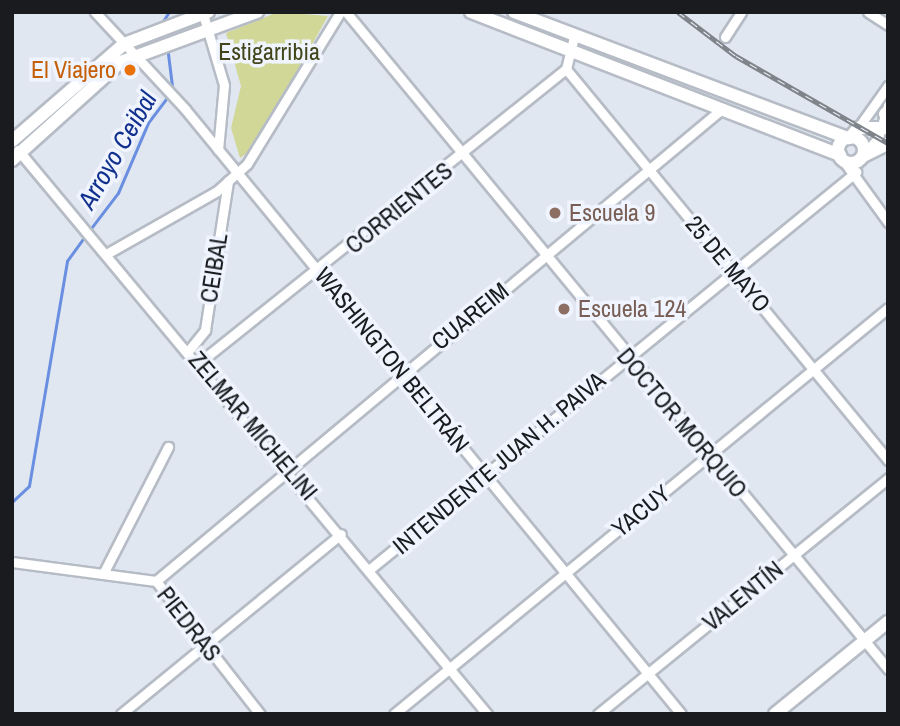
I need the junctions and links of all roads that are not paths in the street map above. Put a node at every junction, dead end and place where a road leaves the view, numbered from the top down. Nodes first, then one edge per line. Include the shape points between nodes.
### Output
1 (95, 12) edge
2 (257, 12) edge
3 (340, 12) edge
4 (346, 12) edge
5 (471, 12) edge
6 (514, 12) edge
7 (741, 12) edge
8 (868, 12) edge
9 (205, 13) edge
10 (888, 25) edge
11 (207, 29) junction
12 (574, 36) junction
13 (725, 37) dead end
14 (124, 44) junction
15 (570, 49) junction
16 (132, 56) junction
17 (566, 69) junction
18 (888, 86) edge
19 (723, 108) junction
20 (886, 118) edge
21 (848, 134) junction
22 (888, 144) edge
23 (14, 149) edge
24 (218, 150) junction
25 (466, 154) junction
26 (841, 158) junction
27 (859, 163) junction
28 (649, 169) junction
29 (237, 172) junction
30 (228, 181) junction
31 (888, 222) edge
32 (107, 253) junction
33 (545, 256) junction
34 (734, 271) junction
35 (320, 272) junction
36 (888, 308) edge
37 (190, 350) junction
38 (626, 357) junction
39 (200, 362) junction
40 (816, 369) junction
41 (402, 371) junction
42 (168, 447) dead end
43 (709, 455) junction
44 (888, 460) edge
45 (287, 467) junction
46 (486, 474) junction
47 (888, 478) edge
48 (341, 534) junction
49 (793, 555) junction
50 (12, 562) edge
51 (370, 569) junction
52 (567, 572) junction
53 (103, 574) junction
54 (156, 580) junction
55 (888, 622) edge
56 (864, 641) junction
57 (206, 647) junction
58 (449, 666) junction
59 (888, 669) edge
60 (648, 674) junction
61 (121, 714) edge
62 (260, 714) edge
63 (394, 714) edge
64 (487, 714) edge
65 (598, 714) edge
66 (681, 714) edge
67 (775, 714) edge

1 - 14 street, WASHINGTON BELTRÁN
2 - 11 street
3 - 29 street via 260,149
4 - 25 street, DOCTOR MORQUIO
5 - 15 street
6 - 12 street
7 - 13 street
8 - 10 street
9 - 11 street
9 - 14 street
11 - 16 street
11 - 24 street via 224,85
12 - 15 street
12 - 21 street
14 - 16 street, WASHINGTON BELTRÁN
14 - 23 street
15 - 17 street
15 - 19 street
16 - 23 street
16 - 24 street, WASHINGTON BELTRÁN
17 - 25 street, CORRIENTES
17 - 28 street, 25 DE MAYO
18 - 21 street
19 - 26 street
19 - 28 street, CUAREIM
20 - 21 street
20 - 27 street, INTENDENTE JUAN H. PAIVA
21 - 26 street
21 - 27 street via 862,144
22 - 27 street
23 - 32 street, ZELMAR MICHELINI
24 - 29 street, WASHINGTON BELTRÁN
25 - 33 street, DOCTOR MORQUIO
25 - 35 street, CORRIENTES
26 - 27 street
27 - 31 street via 858,185
27 - 34 street, INTENDENTE JUAN H. PAIVA
28 - 33 street, CUAREIM
28 - 34 street, 25 DE MAYO
29 - 30 street
29 - 35 street, WASHINGTON BELTRÁN
30 - 32 street
30 - 37 street, CEIBAL via 205,330
32 - 37 street, ZELMAR MICHELINI
33 - 38 street, DOCTOR MORQUIO
33 - 41 street, CUAREIM
34 - 38 street, INTENDENTE JUAN H. PAIVA
34 - 40 street, 25 DE MAYO
35 - 39 street, CORRIENTES
35 - 41 street, WASHINGTON BELTRÁN
36 - 40 street, YACUY
37 - 39 street, ZELMAR MICHELINI
38 - 43 street, DOCTOR MORQUIO
38 - 46 street, INTENDENTE JUAN H. PAIVA
39 - 45 street, ZELMAR MICHELINI
40 - 43 street, YACUY
40 - 44 street, 25 DE MAYO
41 - 45 street, CUAREIM
41 - 46 street, WASHINGTON BELTRÁN
42 - 53 street
43 - 49 street, DOCTOR MORQUIO
43 - 52 street, YACUY
45 - 48 street, ZELMAR MICHELINI
45 - 54 street, CUAREIM
46 - 51 street, INTENDENTE JUAN H. PAIVA
46 - 52 street, WASHINGTON BELTRÁN
47 - 49 street, VALENTÍN
48 - 51 street, ZELMAR MICHELINI
48 - 57 street
49 - 56 street, DOCTOR MORQUIO
49 - 60 street, VALENTÍN
50 - 53 street, PIEDRAS
51 - 58 street, ZELMAR MICHELINI
52 - 58 street, YACUY
52 - 60 street, WASHINGTON BELTRÁN
53 - 54 street, PIEDRAS
54 - 57 street, PIEDRAS
55 - 56 street
56 - 59 street, DOCTOR MORQUIO
56 - 67 street
57 - 61 street
57 - 62 street, PIEDRAS
58 - 63 street, YACUY
58 - 64 street, ZELMAR MICHELINI
60 - 65 street, VALENTÍN
60 - 66 street, WASHINGTON BELTRÁN

